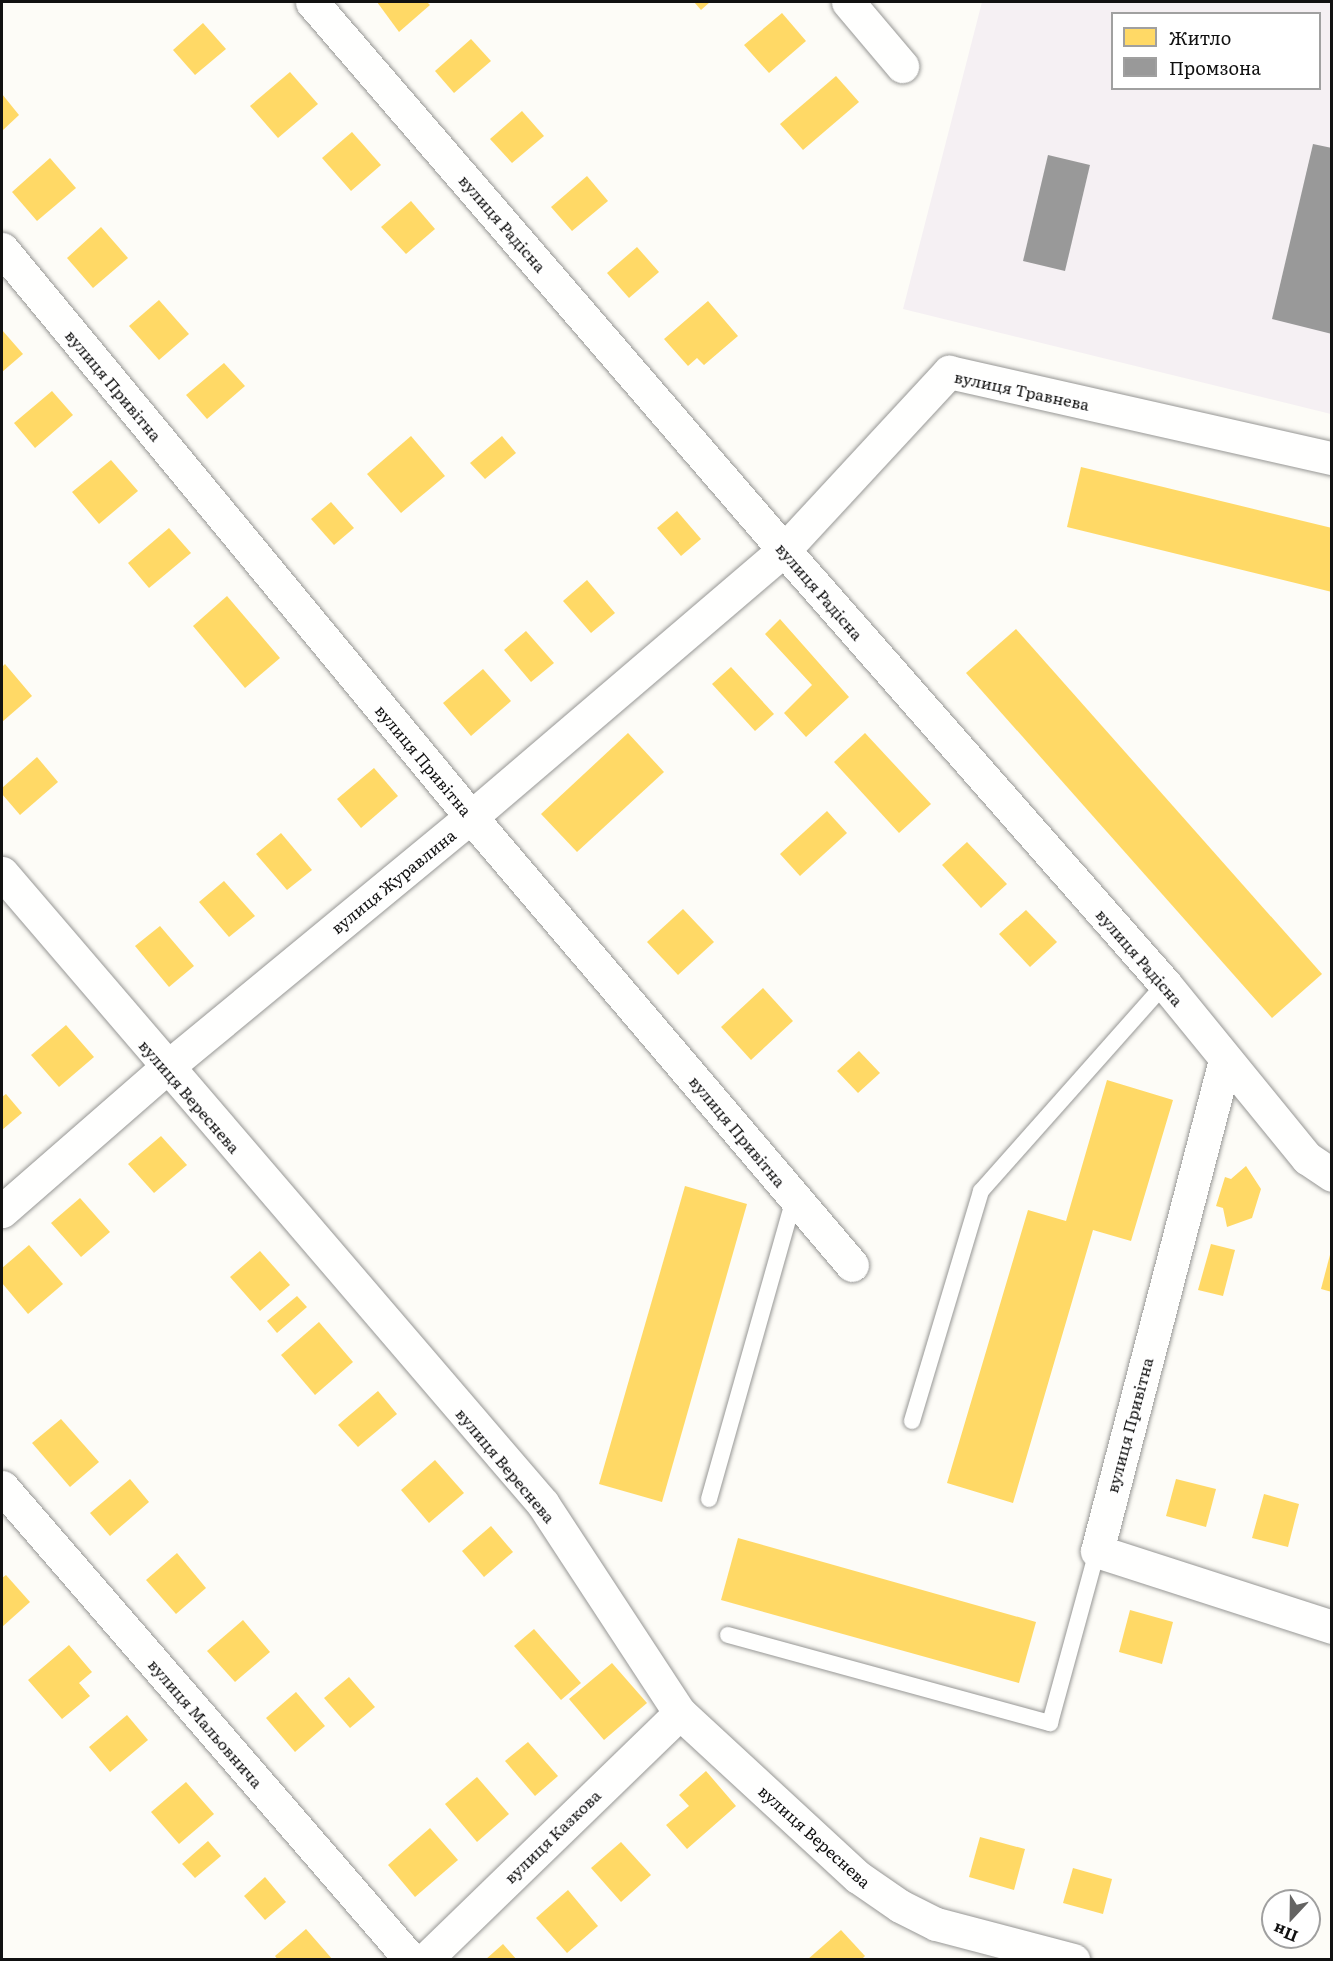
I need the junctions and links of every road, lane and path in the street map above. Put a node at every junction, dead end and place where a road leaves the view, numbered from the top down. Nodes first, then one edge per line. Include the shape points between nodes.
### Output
1 (312, 2) edge
2 (848, 2) edge
3 (902, 66) dead end
4 (2, 249) edge
5 (1332, 458) edge
6 (784, 550) junction
7 (471, 817) junction
8 (2, 873) edge
9 (1165, 984) junction
10 (1225, 1060) junction
11 (166, 1068) junction
12 (1332, 1176) edge
13 (794, 1198) junction
14 (2, 1211) edge
15 (852, 1265) dead end
16 (912, 1421) dead end
17 (2, 1487) edge
18 (709, 1499) dead end
19 (1097, 1551) junction
20 (1332, 1628) edge
21 (728, 1635) dead end
22 (680, 1713) junction
23 (411, 1959) edge
24 (424, 1959) edge
25 (1072, 1959) edge

1 - 6 street, вулиця Радісна
2 - 3 street
4 - 7 street, вулиця Привітна
5 - 6 street, вулиця Травнева via 949,372
6 - 7 street, вулиця Журавлина
6 - 9 street, вулиця Радісна
7 - 11 street, вулиця Журавлина
7 - 13 street, вулиця Привітна
8 - 11 street, вулиця Вереснева
9 - 10 street, вулиця Радісна
9 - 16 lane via 981,1191
10 - 12 street, вулиця Радісна via 1307,1158
10 - 19 street, вулиця Привітна
11 - 14 street, вулиця Журавлина
11 - 22 street, вулиця Вереснева via 543,1504
13 - 15 street, вулиця Привітна
13 - 18 lane
17 - 23 street, вулиця Мальовнича
19 - 20 street
19 - 21 lane via 1050,1723
22 - 24 street, вулиця Казкова
22 - 25 street, вулиця Вереснева via 858,1877 900,1906 956,1930

